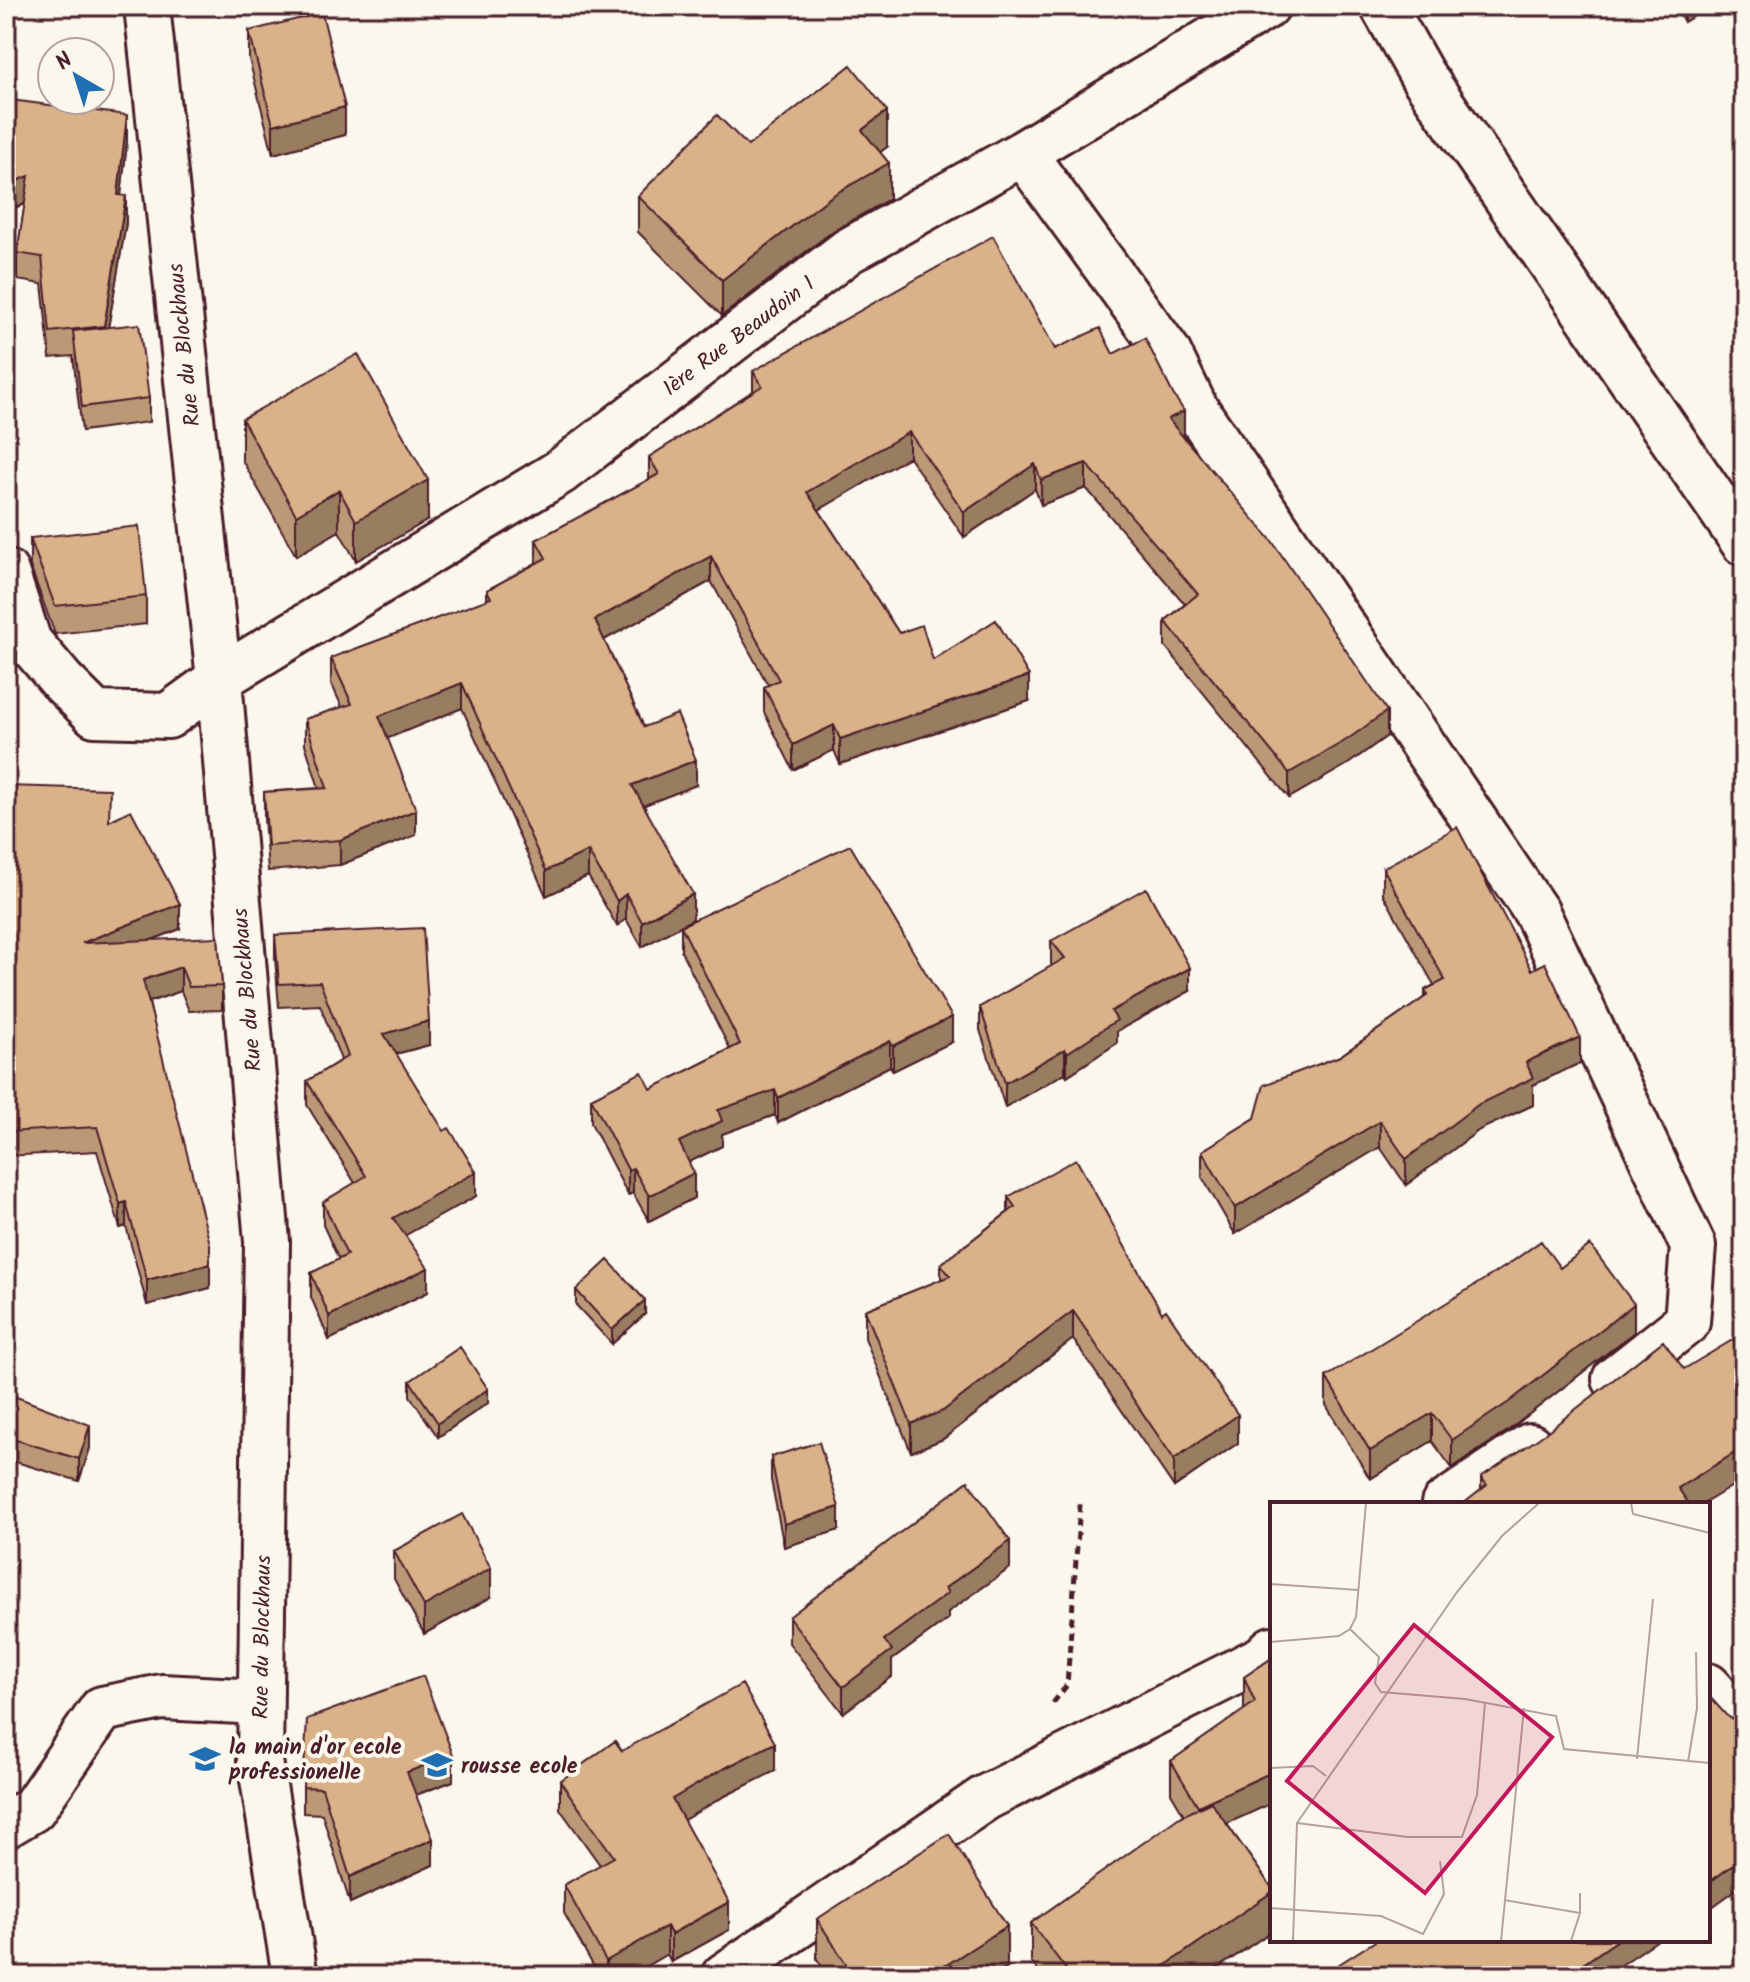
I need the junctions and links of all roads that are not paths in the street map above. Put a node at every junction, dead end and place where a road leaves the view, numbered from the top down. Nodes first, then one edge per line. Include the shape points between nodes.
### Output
1 (147, 6) edge
2 (1267, 6) edge
3 (1383, 6) edge
4 (1023, 153) junction
5 (1744, 543) edge
6 (6, 572) edge
7 (219, 679) junction
8 (1447, 1502) edge
9 (1270, 1651) edge
10 (1710, 1688) edge
11 (260, 1702) junction
12 (1744, 1725) edge
13 (6, 1825) edge
14 (295, 1976) edge
15 (724, 1976) edge

1 - 7 street, Rue du Blockhaus
2 - 4 street, 1ère Rue Beaudoin 1
3 - 5 street via 1422,75
4 - 7 street, 1ère Rue Beaudoin 1 via 848,251 560,472
4 - 8 street via 1168,352 1195,408 1537,913 1693,1246 1687,1322 1524,1450
6 - 7 street, 1ère Rue Beaudoin 1 via 29,642 95,714 168,716
7 - 11 street, Rue du Blockhaus via 267,1242
9 - 15 street via 985,1798
10 - 12 street
11 - 13 street via 162,1697 102,1709 33,1809
11 - 14 street, Rue du Blockhaus via 260,1761

